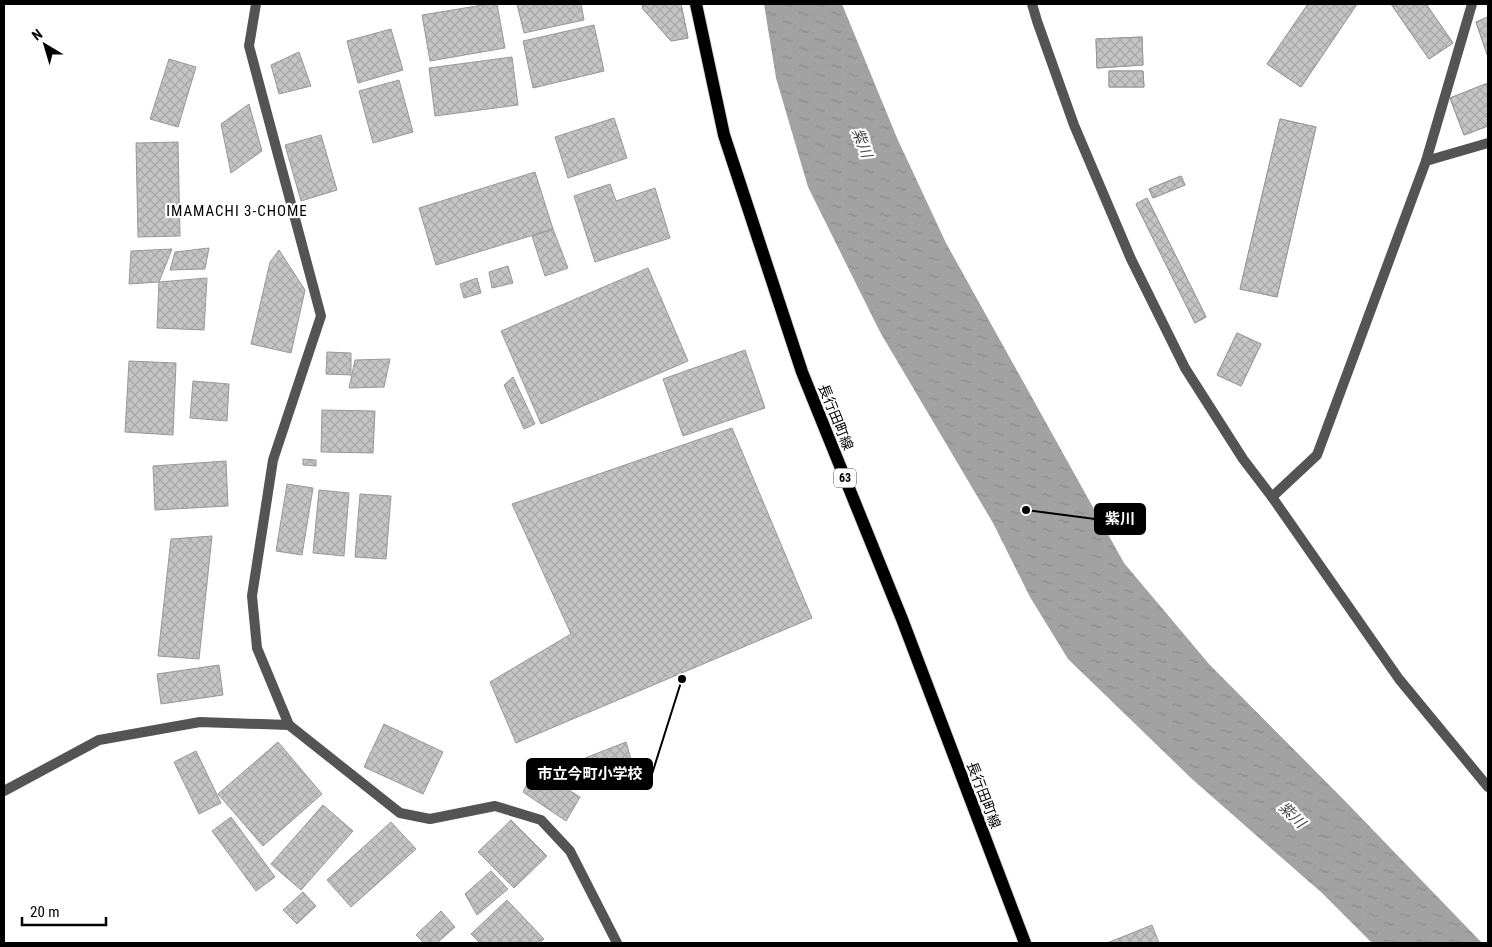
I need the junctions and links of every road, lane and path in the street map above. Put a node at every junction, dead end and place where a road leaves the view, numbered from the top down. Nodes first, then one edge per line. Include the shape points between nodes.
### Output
1 (256, 4) edge
2 (696, 4) edge
3 (1032, 4) edge
4 (1472, 4) edge
5 (1488, 143) edge
6 (1426, 161) junction
7 (1272, 497) junction
8 (289, 725) junction
9 (1488, 786) edge
10 (4, 791) edge
11 (617, 943) edge
12 (1025, 943) edge

1 - 8 street via 250,46 321,316 273,460 252,596 257,648
2 - 12 main road, 長行田町線 / 63 via 724,135 802,372 902,619
3 - 7 street via 1074,125 1135,268 1185,368 1243,459
4 - 6 street
5 - 6 street
6 - 7 street via 1317,455
7 - 9 street via 1399,680
8 - 10 street via 200,722 99,740
8 - 11 street via 400,812 430,819 495,806 541,820 570,851

